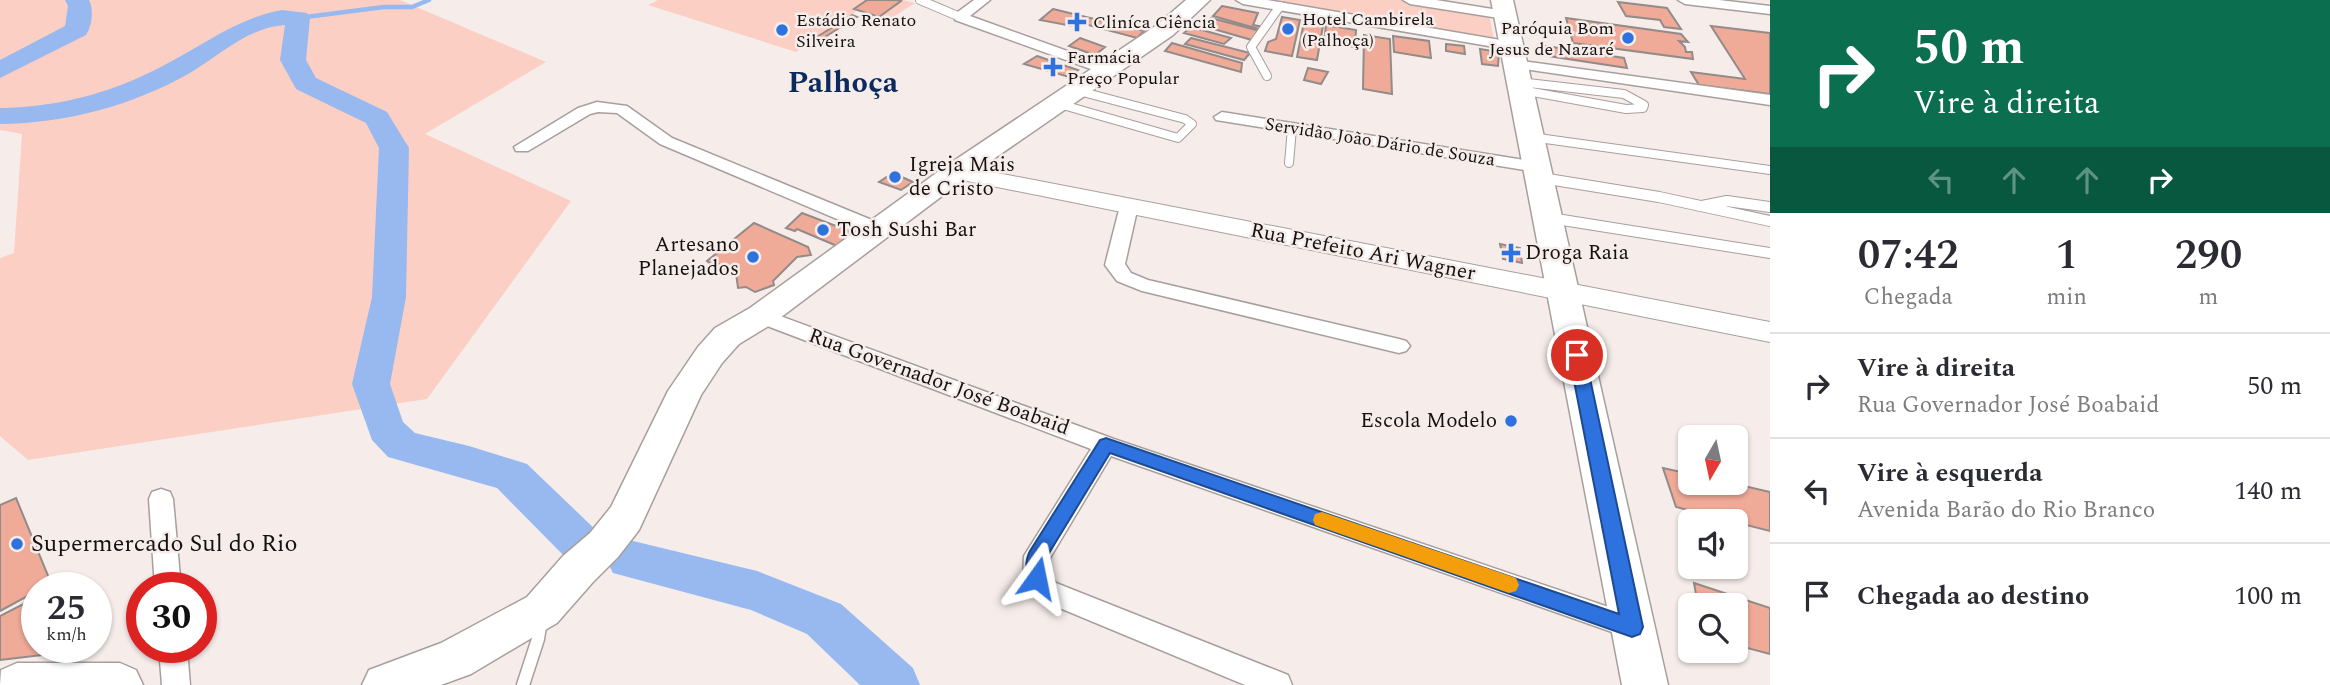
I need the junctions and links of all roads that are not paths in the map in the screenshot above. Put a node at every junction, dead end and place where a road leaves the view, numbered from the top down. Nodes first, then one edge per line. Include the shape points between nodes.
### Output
1 (920, 0) edge
2 (983, 0) edge
3 (1199, 0) edge
4 (1243, 0) edge
5 (1410, 0) edge
6 (1685, 0) edge
7 (1280, 6) junction
8 (1770, 10) edge
9 (960, 17) junction
10 (1512, 49) edge
11 (1104, 69) junction
12 (1267, 76) dead end
13 (1065, 97) junction
14 (1770, 100) edge
15 (1222, 117) dead end
16 (1292, 128) junction
17 (523, 147) dead end
18 (1536, 160) junction
19 (1289, 163) dead end
20 (1770, 170) edge
21 (956, 173) junction
22 (1129, 206) junction
23 (1702, 206) junction
24 (1770, 207) edge
25 (1547, 217) junction
26 (1770, 221) edge
27 (877, 229) junction
28 (1770, 253) edge
29 (1563, 291) junction
30 (761, 316) junction
31 (1770, 332) edge
32 (1399, 346) dead end
33 (1106, 445) junction
34 (161, 499) dead end
35 (167, 572) edge
36 (542, 610) junction
37 (1632, 627) junction
38 (174, 663) edge
39 (448, 672) edge
40 (17, 685) edge
41 (61, 685) edge
42 (120, 685) edge
43 (176, 685) edge
44 (385, 685) edge
45 (523, 685) edge
46 (1278, 685) edge
47 (1644, 685) edge

1 - 9 lane
2 - 9 street
3 - 11 main road via 1165,30
4 - 7 street
5 - 10 street
6 - 8 street
7 - 10 street
7 - 12 lane via 1251,47
9 - 11 street
10 - 10 lane via 1626,109 1643,108 1624,94
10 - 14 street
10 - 18 main road
11 - 13 main road
13 - 13 lane via 1185,119 1192,124 1181,137 1172,137
13 - 21 main road
15 - 16 street, Servidão João Dário de Souza
16 - 18 street, Servidão João Dário de Souza
16 - 19 lane
17 - 27 street via 584,111 621,109 666,141
18 - 20 lane
18 - 23 lane
18 - 25 main road
21 - 22 street, Rua Prefeito Ari Wagner
21 - 27 main road
22 - 29 street, Rua Prefeito Ari Wagner
22 - 32 street via 1115,265 1124,277
23 - 24 lane via 1727,201
23 - 26 lane
25 - 28 lane
25 - 29 main road
27 - 30 main road
29 - 31 street, Rua Prefeito Ari Wagner
29 - 37 main road
30 - 33 street, Rua Governador José Boabaid
30 - 36 main road via 727,336 710,355 685,390 625,518
33 - 37 street, Rua Governador José Boabaid
33 - 46 street via 1037,556 1037,578 1046,591
34 - 35 street
36 - 39 main road
36 - 45 lane
37 - 47 main road
38 - 43 street
39 - 44 main road
40 - 41 main road
41 - 42 main road

